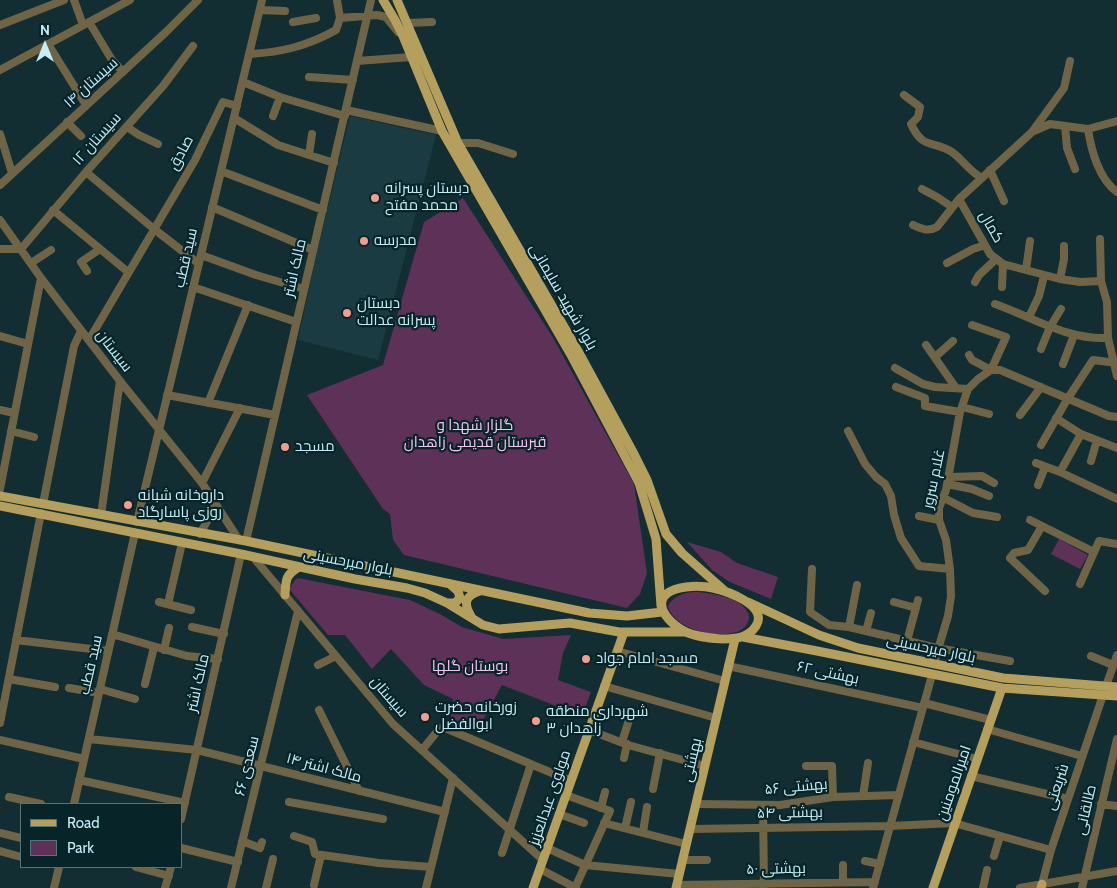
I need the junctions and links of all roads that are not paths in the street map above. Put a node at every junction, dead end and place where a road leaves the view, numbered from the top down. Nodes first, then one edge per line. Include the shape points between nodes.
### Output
1 (64, 0) edge
2 (74, 0) edge
3 (130, 0) edge
4 (198, 0) edge
5 (262, 0) edge
6 (337, 0) edge
7 (371, 0) edge
8 (383, 0) edge
9 (397, 0) edge
10 (260, 10) junction
11 (285, 10) dead end
12 (368, 16) junction
13 (316, 18) dead end
14 (340, 18) junction
15 (294, 22) dead end
16 (432, 22) dead end
17 (86, 23) junction
18 (408, 23) junction
19 (0, 25) edge
20 (406, 43) junction
21 (48, 44) junction
22 (193, 46) dead end
23 (250, 54) junction
24 (411, 57) junction
25 (358, 61) junction
26 (1070, 61) dead end
27 (0, 70) edge
28 (123, 72) junction
29 (309, 77) dead end
30 (353, 80) junction
31 (243, 82) junction
32 (904, 95) dead end
33 (280, 97) junction
34 (86, 105) junction
35 (237, 106) junction
36 (345, 113) junction
37 (273, 116) dead end
38 (234, 118) junction
39 (1117, 121) edge
40 (68, 122) junction
41 (1065, 126) junction
42 (127, 127) junction
43 (1088, 129) junction
44 (442, 131) junction
45 (1032, 132) junction
46 (0, 134) edge
47 (312, 134) dead end
48 (81, 136) dead end
49 (458, 143) junction
50 (158, 144) dead end
51 (513, 154) dead end
52 (309, 155) junction
53 (334, 163) junction
54 (1075, 169) dead end
55 (221, 170) junction
56 (990, 170) junction
57 (86, 172) junction
58 (12, 173) junction
59 (982, 178) junction
60 (0, 185) edge
61 (922, 189) dead end
62 (1117, 192) edge
63 (959, 199) junction
64 (1004, 200) dead end
65 (212, 208) junction
66 (952, 208) junction
67 (53, 210) junction
68 (323, 210) junction
69 (0, 220) edge
70 (913, 225) dead end
71 (154, 229) junction
72 (1100, 239) dead end
73 (1030, 241) dead end
74 (985, 245) junction
75 (1064, 246) dead end
76 (0, 249) edge
77 (20, 249) junction
78 (100, 249) junction
79 (51, 250) dead end
80 (313, 250) junction
81 (201, 255) junction
82 (996, 258) junction
83 (31, 263) junction
84 (947, 263) dead end
85 (198, 264) junction
86 (1003, 264) junction
87 (1026, 270) junction
88 (87, 271) dead end
89 (128, 272) junction
90 (1044, 276) junction
91 (41, 278) junction
92 (1060, 279) junction
93 (1101, 281) junction
94 (976, 282) dead end
95 (193, 287) junction
96 (1002, 287) dead end
97 (304, 289) junction
98 (995, 304) dead end
99 (248, 305) junction
100 (1061, 309) dead end
101 (1029, 317) junction
102 (296, 322) junction
103 (972, 325) dead end
104 (1050, 327) junction
105 (81, 330) junction
106 (1074, 335) junction
107 (0, 336) edge
108 (1108, 338) junction
109 (89, 340) junction
110 (953, 341) dead end
111 (28, 344) junction
112 (926, 345) dead end
113 (1041, 349) dead end
114 (969, 355) dead end
115 (935, 357) junction
116 (1063, 364) dead end
117 (1116, 364) edge
118 (895, 368) dead end
119 (991, 370) junction
120 (926, 375) dead end
121 (1117, 376) edge
122 (120, 381) junction
123 (923, 384) junction
124 (896, 387) dead end
125 (1041, 387) junction
126 (956, 388) junction
127 (968, 389) junction
128 (167, 395) junction
129 (1068, 398) junction
130 (208, 403) junction
131 (240, 408) junction
132 (961, 409) junction
133 (0, 410) edge
134 (14, 413) junction
135 (989, 414) dead end
136 (275, 415) junction
137 (1020, 415) dead end
138 (1056, 418) junction
139 (1117, 418) edge
140 (160, 429) junction
141 (848, 430) dead end
142 (11, 431) junction
143 (1081, 434) junction
144 (34, 437) dead end
145 (1097, 440) junction
146 (4, 443) edge
147 (1041, 446) dead end
148 (1117, 448) edge
149 (1091, 461) dead end
150 (1036, 464) dead end
151 (1045, 467) junction
152 (1060, 472) junction
153 (948, 481) junction
154 (202, 482) junction
155 (994, 483) dead end
156 (1038, 484) dead end
157 (0, 489) edge
158 (210, 495) junction
159 (0, 496) edge
160 (989, 496) dead end
161 (944, 498) junction
162 (1117, 499) edge
163 (0, 506) edge
164 (42, 509) junction
165 (72, 509) junction
166 (101, 515) junction
167 (919, 516) dead end
168 (997, 517) dead end
169 (70, 520) junction
170 (939, 520) junction
171 (1030, 520) dead end
172 (138, 522) junction
173 (1042, 526) junction
174 (135, 533) junction
175 (200, 534) junction
176 (242, 541) junction
177 (182, 543) junction
178 (1117, 544) edge
179 (1094, 552) junction
180 (241, 554) junction
181 (253, 556) junction
182 (299, 567) junction
183 (812, 569) dead end
184 (950, 569) junction
185 (450, 584) junction
186 (1080, 584) dead end
187 (857, 585) dead end
188 (1045, 590) dead end
189 (483, 591) junction
190 (725, 591) junction
191 (285, 595) junction
192 (918, 600) dead end
193 (159, 602) dead end
194 (748, 602) junction
195 (894, 602) dead end
196 (447, 603) junction
197 (168, 604) junction
198 (916, 608) junction
199 (662, 609) junction
200 (191, 610) dead end
201 (298, 611) junction
202 (871, 613) dead end
203 (473, 619) junction
204 (192, 627) dead end
205 (849, 627) junction
206 (168, 628) dead end
207 (866, 631) junction
208 (624, 632) junction
209 (686, 632) junction
210 (112, 634) junction
211 (224, 634) junction
212 (739, 638) junction
213 (16, 640) junction
214 (907, 641) junction
215 (154, 647) junction
216 (937, 648) junction
217 (164, 650) junction
218 (108, 651) junction
219 (617, 651) junction
220 (1117, 655) edge
221 (336, 656) junction
222 (1091, 656) dead end
223 (218, 659) junction
224 (1010, 661) dead end
225 (934, 663) junction
226 (318, 665) dead end
227 (1114, 665) junction
228 (728, 666) junction
229 (932, 675) junction
230 (9, 679) junction
231 (725, 681) junction
232 (145, 684) dead end
233 (604, 686) junction
234 (55, 687) dead end
235 (1117, 687) edge
236 (69, 688) dead end
237 (1002, 688) junction
238 (99, 691) junction
239 (1104, 691) junction
240 (1117, 696) edge
241 (135, 699) dead end
242 (923, 705) junction
243 (319, 710) dead end
244 (716, 718) junction
245 (629, 720) dead end
246 (991, 720) junction
247 (0, 724) edge
248 (589, 730) junction
249 (987, 730) junction
250 (1117, 738) edge
251 (89, 739) junction
252 (0, 740) edge
253 (913, 742) junction
254 (624, 743) junction
255 (197, 750) junction
256 (422, 750) junction
257 (660, 753) junction
258 (1082, 756) junction
259 (624, 758) dead end
260 (84, 759) junction
261 (977, 759) junction
262 (868, 763) dead end
263 (531, 764) junction
264 (261, 766) junction
265 (705, 766) junction
266 (806, 766) dead end
267 (971, 776) junction
268 (453, 778) junction
269 (79, 780) junction
270 (571, 780) junction
271 (653, 789) dead end
272 (359, 791) junction
273 (605, 792) dead end
274 (566, 795) junction
275 (899, 795) junction
276 (863, 796) junction
277 (9, 797) dead end
278 (833, 797) junction
279 (1068, 799) junction
280 (289, 802) dead end
281 (631, 802) dead end
282 (36, 803) edge
283 (74, 803) edge
284 (185, 803) junction
285 (696, 804) junction
286 (763, 804) junction
287 (1100, 804) junction
288 (1117, 806) edge
289 (647, 807) dead end
290 (601, 808) junction
291 (445, 812) junction
292 (559, 814) junction
293 (182, 815) edge
294 (383, 819) dead end
295 (584, 823) dead end
296 (604, 823) junction
297 (954, 823) junction
298 (890, 826) junction
299 (764, 827) junction
300 (625, 828) junction
301 (509, 829) junction
302 (690, 829) junction
303 (643, 832) junction
304 (0, 833) edge
305 (294, 836) dead end
306 (1000, 836) junction
307 (20, 838) edge
308 (242, 842) junction
309 (262, 842) dead end
310 (686, 844) junction
311 (182, 848) edge
312 (547, 848) junction
313 (1051, 850) junction
314 (0, 851) edge
315 (502, 853) dead end
316 (321, 855) junction
317 (994, 856) dead end
318 (20, 857) edge
319 (273, 859) dead end
320 (543, 860) junction
321 (682, 860) junction
322 (706, 860) dead end
323 (865, 861) dead end
324 (238, 862) junction
325 (880, 864) junction
326 (843, 865) dead end
327 (585, 866) junction
328 (431, 867) junction
329 (58, 868) edge
330 (140, 868) edge
331 (171, 868) edge
332 (540, 869) junction
333 (987, 870) dead end
334 (1117, 871) edge
335 (679, 874) junction
336 (169, 876) junction
337 (1085, 876) junction
338 (843, 882) junction
339 (314, 885) dead end
340 (874, 885) edge
341 (676, 886) edge
342 (724, 886) edge
343 (764, 886) edge
344 (1041, 886) edge
345 (54, 888) edge
346 (165, 888) edge
347 (232, 888) edge
348 (266, 888) edge
349 (426, 888) edge
350 (533, 888) edge
351 (575, 888) edge
352 (933, 888) edge
353 (983, 888) edge
354 (1020, 888) edge
355 (1082, 888) edge

1 - 19 street
2 - 17 street
3 - 17 street
4 - 28 street, سیستان ۱۴
5 - 10 street, سید قطب
6 - 14 street
7 - 12 street, مالک اشتر
8 - 20 main road, بلوار شهید سلیمانی
9 - 18 main road, بلوار شهید سلیمانی
10 - 11 street
10 - 23 street, سید قطب
12 - 14 street
12 - 20 street via 386,17
12 - 25 street, مالک اشتر
13 - 15 street
14 - 23 street via 336,30 296,48
16 - 18 street
17 - 21 street
17 - 28 street
18 - 49 main road, بلوار شهید سلیمانی
20 - 24 main road, بلوار شهید سلیمانی
21 - 27 street
21 - 34 street
22 - 42 street, سیستان ۱۲
23 - 31 street, سید قطب
24 - 25 street
24 - 44 main road, بلوار شهید سلیمانی
25 - 30 street, مالک اشتر
26 - 45 street via 1064,88
28 - 34 street, سیستان ۱۴
29 - 30 street
30 - 36 street, مالک اشتر
31 - 33 street
31 - 35 street, سید قطب
32 - 59 street via 920,107 918,117 911,124 920,138 953,153
33 - 36 street
33 - 37 street
34 - 40 street, سیستان ۱۴
35 - 38 street, سید قطب
35 - 71 street, صادق via 223,102 195,160
36 - 44 street
36 - 53 street, مالک اشتر
38 - 52 street via 278,145
38 - 55 street, سید قطب
39 - 43 street
40 - 48 street
40 - 58 street, سیستان ۱۴
41 - 43 street
41 - 45 street via 1050,124
41 - 54 street via 1067,148
42 - 50 street
42 - 57 street, سیستان ۱۲
43 - 62 street via 1101,171 1109,186
44 - 199 main road, بلوار شهید سلیمانی via 571,355 639,483 656,539
45 - 56 street
46 - 58 street
47 - 52 street
49 - 51 street via 478,143
49 - 190 main road, بلوار شهید سلیمانی via 634,454 666,534 682,553
52 - 53 street
53 - 68 street, مالک اشتر
55 - 65 street, سید قطب
55 - 68 street
56 - 59 street
56 - 64 street
57 - 67 street, سیستان ۱۲
57 - 71 street
58 - 60 street, سیستان ۱۴
59 - 63 street
61 - 66 street
63 - 66 street
63 - 74 street, کمال
65 - 80 street
65 - 81 street, سید قطب
66 - 70 street via 932,230
67 - 77 street, سیستان ۱۲
67 - 78 street
68 - 80 street, مالک اشتر
69 - 77 street, سیستان
71 - 85 street
71 - 89 street
72 - 93 street
73 - 87 street
74 - 82 street, کمال
74 - 84 street
75 - 92 street
76 - 77 street
77 - 83 street, سیستان
78 - 88 street via 82,262
78 - 89 street
79 - 83 street
80 - 97 street, مالک اشتر
81 - 85 street, سید قطب
81 - 97 street
82 - 86 street, کمال
82 - 94 street
83 - 91 street, سیستان
85 - 95 street, سید قطب
86 - 87 street, کمال
86 - 96 street
87 - 90 street, کمال
89 - 109 street
90 - 92 street, کمال
90 - 101 street
91 - 105 street, سیستان
91 - 111 street
92 - 93 street, کمال
93 - 108 street via 1107,302
95 - 99 street
95 - 128 street, سید قطب
97 - 102 street, مالک اشتر
98 - 101 street
99 - 102 street
99 - 130 street
100 - 104 street
101 - 104 street
102 - 136 street, مالک اشتر
103 - 119 street via 1006,337
104 - 106 street
104 - 113 street
105 - 109 street, سیستان
105 - 164 street via 74,346
106 - 108 street
106 - 116 street
107 - 111 street
108 - 117 street
109 - 122 street, سیستان
110 - 115 street
111 - 134 street
112 - 115 street
114 - 119 street
115 - 126 street
117 - 121 street
117 - 129 street via 1093,360
118 - 123 street
119 - 125 street via 1000,370
119 - 127 street
120 - 123 street
122 - 140 street, سیستان
122 - 166 street
123 - 126 street
124 - 132 street via 925,398 925,406
125 - 129 street
125 - 137 street
126 - 127 street
127 - 132 street, غلام سرور
128 - 130 street
128 - 140 street, سید قطب
129 - 138 street
129 - 139 street
130 - 131 street
131 - 136 street
131 - 154 street
132 - 135 street
132 - 153 street, غلام سرور
133 - 134 street
134 - 142 street
136 - 176 street, مالک اشتر
138 - 143 street
138 - 147 street
140 - 154 street, سیستان
140 - 172 street, سید قطب
141 - 184 street via 865,464 885,484 901,538 918,566
142 - 144 street
142 - 146 street
143 - 145 street
143 - 152 street
145 - 148 street
145 - 149 street
146 - 157 street
150 - 151 street
151 - 152 street
151 - 156 street
152 - 162 street
153 - 155 street via 982,476
153 - 160 street
153 - 161 street, غلام سرور
154 - 158 street, سیستان
158 - 175 street via 211,514
158 - 176 street, سیستان
159 - 164 main road, بلوار میرحسینی
161 - 168 street via 973,513
161 - 170 street, غلام سرور via 939,508
163 - 164 main road, بلوار میرحسینی
164 - 165 main road, بلوار میرحسینی
164 - 169 main road, بلوار میرحسینی
164 - 213 street
165 - 166 main road, بلوار میرحسینی
165 - 169 main road
166 - 172 main road, بلوار میرحسینی
167 - 170 street
169 - 174 main road, بلوار میرحسینی
170 - 184 street, غلام سرور
171 - 173 street
172 - 175 main road, بلوار میرحسینی
173 - 179 street
173 - 188 street via 1028,550 1014,553 1010,558
174 - 177 main road, بلوار میرحسینی
174 - 210 street, سید قطب
175 - 176 main road, بلوار میرحسینی
176 - 185 main road, بلوار میرحسینی
177 - 180 main road, بلوار میرحسینی
177 - 197 street
178 - 179 street via 1099,542
179 - 186 street
180 - 181 main road, بلوار میرحسینی
180 - 211 street, مالک اشتر
181 - 182 main road, بلوار میرحسینی
181 - 191 street, سیستان
182 - 191 main road via 287,576
182 - 196 main road, بلوار میرحسینی via 407,588
183 - 205 street via 810,612 829,625
184 - 216 street, غلام سرور via 948,616
185 - 189 main road, بلوار میرحسینی
185 - 196 main road via 460,598 455,603
187 - 205 street
189 - 199 main road, بلوار میرحسینی via 614,616
189 - 203 main road via 472,594 466,602
190 - 194 main road, بلوار میرحسینی
190 - 199 main road via 706,587 679,588 662,600
191 - 201 street, سیستان
192 - 198 street
193 - 197 street
194 - 212 main road via 756,612 758,622 752,631
194 - 225 main road, بلوار میرحسینی via 840,642
195 - 198 street
196 - 203 main road, بلوار میرحسینی
197 - 200 street
198 - 214 street
199 - 209 main road via 671,622
201 - 221 street, سیستان
201 - 264 street, سعدی ۶۶
202 - 207 street
203 - 208 main road, بلوار میرحسینی via 498,629 570,623
204 - 211 street
205 - 207 street
206 - 217 street
207 - 214 street
208 - 209 main road, بلوار میرحسینی
208 - 219 main road, مولوی عبدالعزیز
209 - 212 main road, بلوار میرحسینی via 710,638
210 - 215 street
210 - 218 street, سید قطب
211 - 223 street, مالک اشتر
212 - 228 main road, بهشتی
212 - 229 main road, بلوار میرحسینی via 817,650
213 - 218 street
213 - 230 street
214 - 216 street
215 - 217 street
215 - 232 street
216 - 224 street
216 - 225 street, غلام سرور
217 - 223 street
218 - 238 street, سید قطب
219 - 231 street
219 - 233 main road, مولوی عبدالعزیز
220 - 227 street, شریعتی
221 - 226 street
221 - 256 street, سیستان via 392,724
222 - 227 street
223 - 255 street, مالک اشتر
225 - 239 main road, بلوار میرحسینی via 1003,678
227 - 239 street, شریعتی
228 - 231 main road, بهشتی
228 - 242 street, بهشتی ۶۲
229 - 237 main road, بلوار میرحسینی
229 - 242 street
230 - 234 street
230 - 247 street
231 - 244 main road, بهشتی
233 - 244 street
233 - 248 main road, مولوی عبدالعزیز
235 - 239 main road, بلوار میرحسینی
236 - 238 street
237 - 239 main road, بلوار میرحسینی
237 - 246 main road, امیرالمومنین
238 - 241 street
238 - 251 street, سید قطب
239 - 240 main road, بلوار میرحسینی
239 - 258 street, شریعتی
242 - 246 street, بهشتی ۶۲
242 - 253 street
243 - 272 street
244 - 265 main road, بهشتی
245 - 254 street
246 - 249 main road, امیرالمومنین
248 - 254 street
248 - 270 main road, مولوی عبدالعزیز
249 - 258 street
249 - 261 main road, امیرالمومنین
250 - 287 street, طالقانی
251 - 255 street, مالک اشتر ۱۴
251 - 260 street, سید قطب
252 - 260 street
253 - 261 street
253 - 275 street
254 - 257 street
254 - 259 street
255 - 264 street, مالک اشتر ۱۴
255 - 284 street, مالک اشتر
256 - 263 street via 440,728 445,728
256 - 268 street, سیستان
257 - 265 street
257 - 271 street
258 - 279 street, شریعتی
260 - 269 street, سید قطب
261 - 267 main road, امیرالمومنین
262 - 276 street
263 - 270 street
263 - 301 street
264 - 272 street, مالک اشتر ۱۴
264 - 308 street, سعدی ۶۶
265 - 285 main road, بهشتی
266 - 278 street via 832,766
267 - 279 street
267 - 297 main road, امیرالمومنین
268 - 291 street
268 - 301 street, سیستان
269 - 283 street, سید قطب
269 - 284 street
270 - 274 main road, مولوی عبدالعزیز
272 - 291 street, مالک اشتر ۱۴
273 - 290 street
274 - 290 street
274 - 292 main road, مولوی عبدالعزیز
275 - 276 street, بهشتی ۵۶
275 - 298 street
276 - 278 street, بهشتی ۵۶
277 - 282 street
278 - 286 street, بهشتی ۵۶
279 - 313 street, شریعتی
280 - 294 street
281 - 300 street
284 - 293 street, مالک اشتر
285 - 286 street, بهشتی ۵۶
285 - 302 main road, بهشتی
286 - 299 street
287 - 288 street
287 - 337 street, طالقانی
289 - 303 street
290 - 296 street via 610,811
291 - 328 street
292 - 295 street
292 - 312 main road, مولوی عبدالعزیز
296 - 300 street
296 - 327 street
297 - 298 street, بهشتی ۵۴
297 - 306 street, بهشتی ۵۴
297 - 352 main road, امیرالمومنین
298 - 299 street, بهشتی ۵۴
298 - 325 street
299 - 302 street, بهشتی ۵۴
299 - 343 street
300 - 303 street
301 - 315 street
301 - 320 street, سیستان
302 - 310 main road, بهشتی
303 - 310 street
304 - 307 street
305 - 316 street via 312,842 316,854
306 - 313 street, بهشتی ۵۴
306 - 317 street
308 - 309 street via 260,848
308 - 324 street, سعدی ۶۶
310 - 321 main road, بهشتی
311 - 324 street
312 - 320 main road, مولوی عبدالعزیز
312 - 327 street
313 - 344 street, شریعتی
314 - 318 street
316 - 328 street
316 - 339 street
319 - 348 street
320 - 332 main road, مولوی عبدالعزیز
321 - 322 street
321 - 335 main road, بهشتی
323 - 325 street
324 - 347 street, سعدی ۶۶
325 - 340 street
326 - 338 street
327 - 335 street
327 - 351 street
328 - 349 street
329 - 345 street
330 - 336 street
331 - 336 street
332 - 350 main road, مولوی عبدالعزیز
332 - 351 street
333 - 353 street
334 - 337 street
335 - 341 main road, بهشتی
336 - 346 street
337 - 344 street
337 - 355 street, طالقانی
338 - 340 street, بهشتی ۵۰
338 - 343 street, بهشتی ۵۰
341 - 342 street, بهشتی ۵۰
342 - 343 street, بهشتی ۵۰
344 - 354 street

